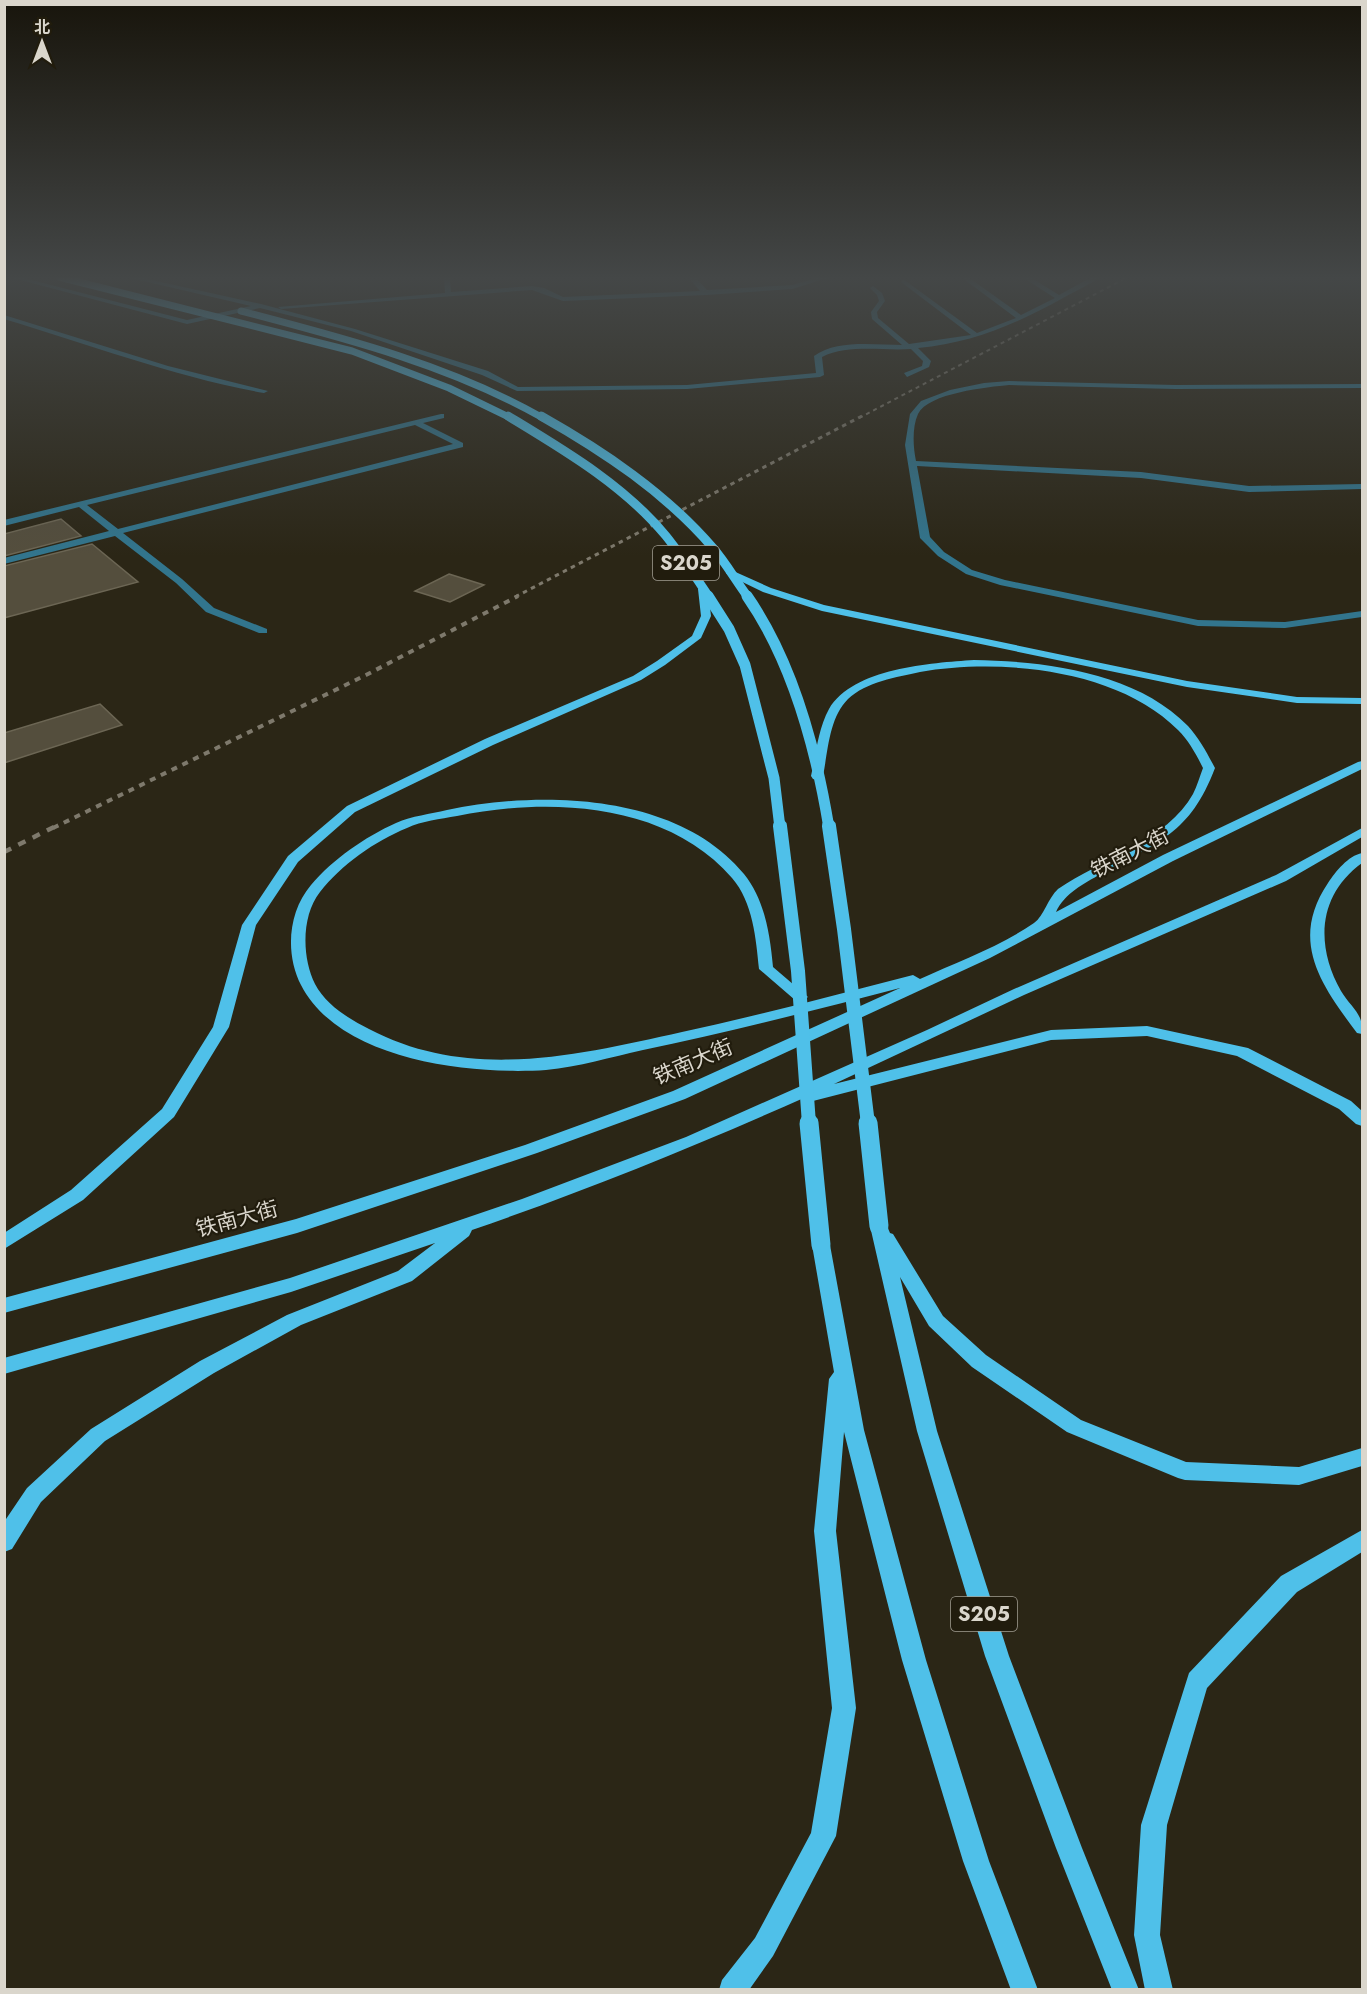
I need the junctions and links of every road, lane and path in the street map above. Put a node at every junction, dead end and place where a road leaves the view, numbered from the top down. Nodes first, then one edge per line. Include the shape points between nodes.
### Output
1 (170, 370) edge
2 (404, 370) edge
3 (441, 370) edge
4 (476, 370) edge
5 (819, 370) edge
6 (918, 370) edge
7 (907, 375) dead end
8 (1362, 386) edge
9 (264, 391) dead end
10 (441, 416) dead end
11 (416, 422) junction
12 (912, 463) junction
13 (1362, 486) edge
14 (81, 505) junction
15 (4, 523) edge
16 (116, 532) junction
17 (4, 561) edge
18 (731, 573) junction
19 (703, 589) junction
20 (1362, 614) edge
21 (263, 631) dead end
22 (1362, 701) edge
23 (1362, 765) edge
24 (817, 776) junction
25 (1362, 832) edge
26 (1362, 857) edge
27 (1042, 924) junction
28 (948, 972) junction
29 (800, 997) junction
30 (1362, 1029) edge
31 (775, 1105) junction
32 (1362, 1120) edge
33 (474, 1223) junction
34 (879, 1226) junction
35 (4, 1242) edge
36 (4, 1306) edge
37 (841, 1359) junction
38 (4, 1366) edge
39 (1362, 1457) edge
40 (1362, 1540) edge
41 (4, 1542) edge
42 (732, 1989) edge
43 (1024, 1989) edge
44 (1126, 1989) edge
45 (1160, 1989) edge

1 - 9 street
2 - 19 main road, S205, bridge via 508,416 569,453 627,497 665,535
3 - 18 main road, S205, bridge via 546,418 629,470 694,529
4 - 5 street via 517,389 636,389 771,381 820,375
6 - 7 street
8 - 12 street via 984,385 924,403 914,414 909,445
10 - 11 street
11 - 14 street
11 - 16 street via 460,445
12 - 13 street via 1141,475 1249,489
12 - 20 street via 925,538 969,572 1003,583 1198,624 1285,625
14 - 15 street
14 - 16 street
16 - 17 street
16 - 21 street via 210,610
18 - 22 main road via 822,608 1142,675 1297,700
18 - 24 main road, S205, bridge via 768,629 784,666
19 - 29 main road, S205, bridge via 729,629 745,665 774,778
19 - 35 main road via 706,616 696,638 661,663 637,678 468,752 351,809 293,859 249,925 221,1027 168,1113 77,1195
23 - 27 main road, 铁南大街 via 1168,858
24 - 27 main road via 829,717 843,697 878,679 931,666 1035,665 1081,675 1153,706 1179,724 1197,745 1209,768 1205,784 1193,807 1161,837 1061,893
24 - 34 main road, S205, bridge via 836,865 870,1120
25 - 31 main road via 1281,878 1019,992
26 - 30 main road via 1334,885 1319,910 1316,939 1330,985
27 - 28 main road, 铁南大街
28 - 29 main road via 687,1036 550,1064 474,1064 373,1039 326,1010 304,976 298,928 312,891 354,852 402,825 459,810 509,804 558,803 606,809 645,817 711,849 739,878 758,916 766,969
28 - 36 main road, 铁南大街 via 678,1095 531,1149 297,1227
29 - 37 main road, S205, bridge via 821,1245
31 - 32 main road via 1051,1035 1148,1031 1242,1052 1345,1105
31 - 33 main road via 692,1141
33 - 38 main road via 291,1285
33 - 41 main road via 405,1276 294,1320 207,1367 98,1435 34,1495
34 - 39 main road via 936,1321 979,1361 1074,1426 1185,1471 1299,1476
34 - 44 main road, S205 via 927,1431 997,1656
37 - 42 main road via 825,1531 844,1708 823,1836 764,1947
37 - 43 main road, S205 via 854,1430 914,1660 976,1861
40 - 45 main road via 1289,1584 1197,1680 1154,1825 1147,1935

